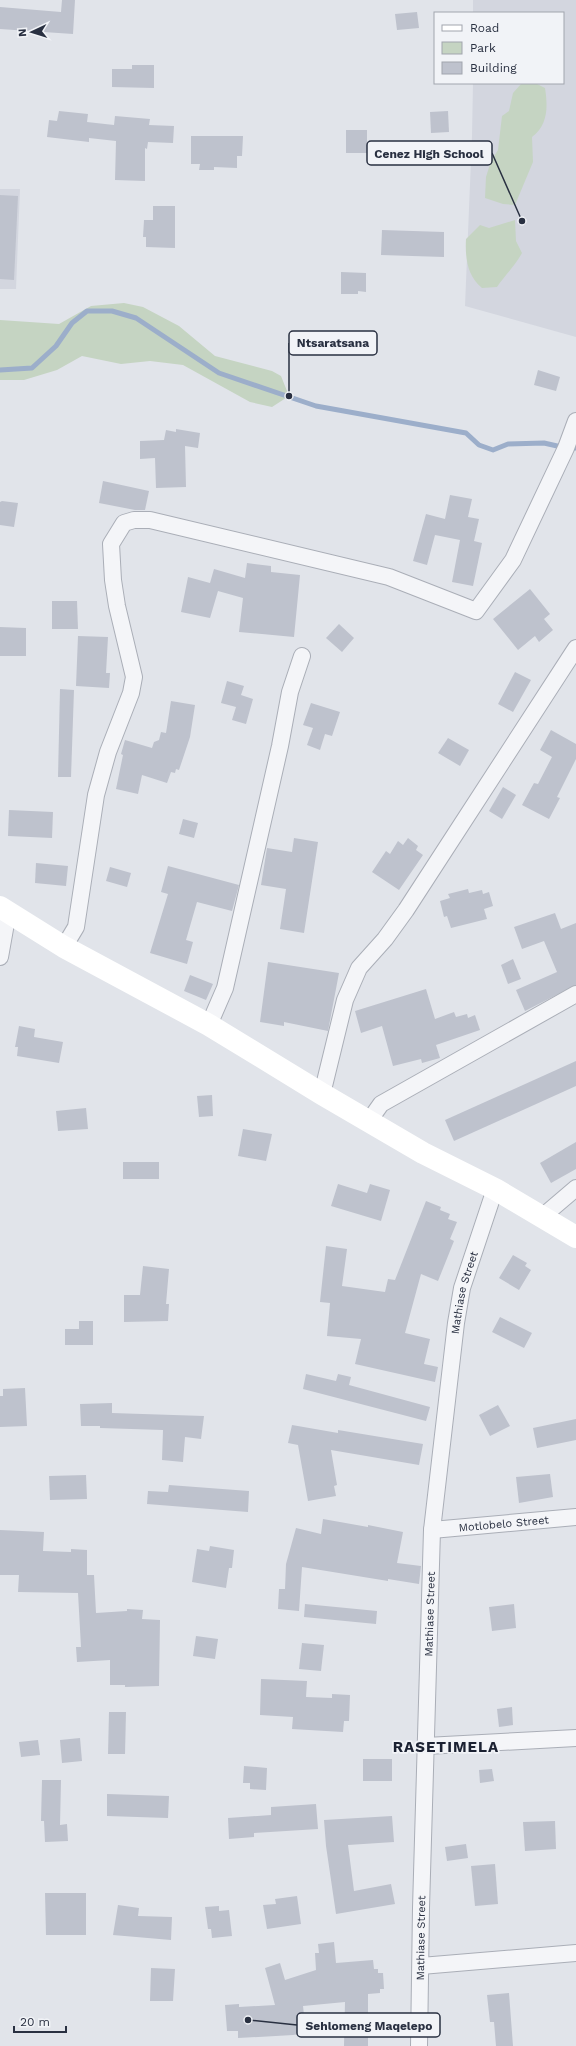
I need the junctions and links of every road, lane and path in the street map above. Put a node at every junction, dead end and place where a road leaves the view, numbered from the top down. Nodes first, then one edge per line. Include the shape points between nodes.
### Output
1 (576, 421) edge
2 (576, 648) edge
3 (302, 656) dead end
4 (4, 910) edge
5 (64, 947) junction
6 (0, 957) edge
7 (576, 994) edge
8 (209, 1025) junction
9 (322, 1094) junction
10 (369, 1121) junction
11 (576, 1188) edge
12 (495, 1189) junction
13 (542, 1217) junction
14 (576, 1237) edge
15 (576, 1517) edge
16 (432, 1530) junction
17 (576, 1738) edge
18 (426, 1746) junction
19 (576, 1952) edge
20 (421, 1966) junction
21 (419, 2046) edge

1 - 5 street via 566,448 513,560 476,612 389,578 150,520 124,523 111,544 113,580 134,677 96,795 76,928
2 - 9 street via 406,910 359,968 346,1000
3 - 8 street via 290,692 225,988
4 - 5 main road
4 - 6 street
5 - 8 main road
7 - 10 street via 381,1104
8 - 9 main road
9 - 10 main road
10 - 12 main road via 423,1153
11 - 13 street
12 - 13 main road
12 - 16 street, Mathiase Street via 462,1288
13 - 14 main road
15 - 16 street, Motlobelo Street
16 - 18 street, Mathiase Street
17 - 18 street
18 - 20 street, Mathiase Street
19 - 20 street
20 - 21 street, Mathiase Street

